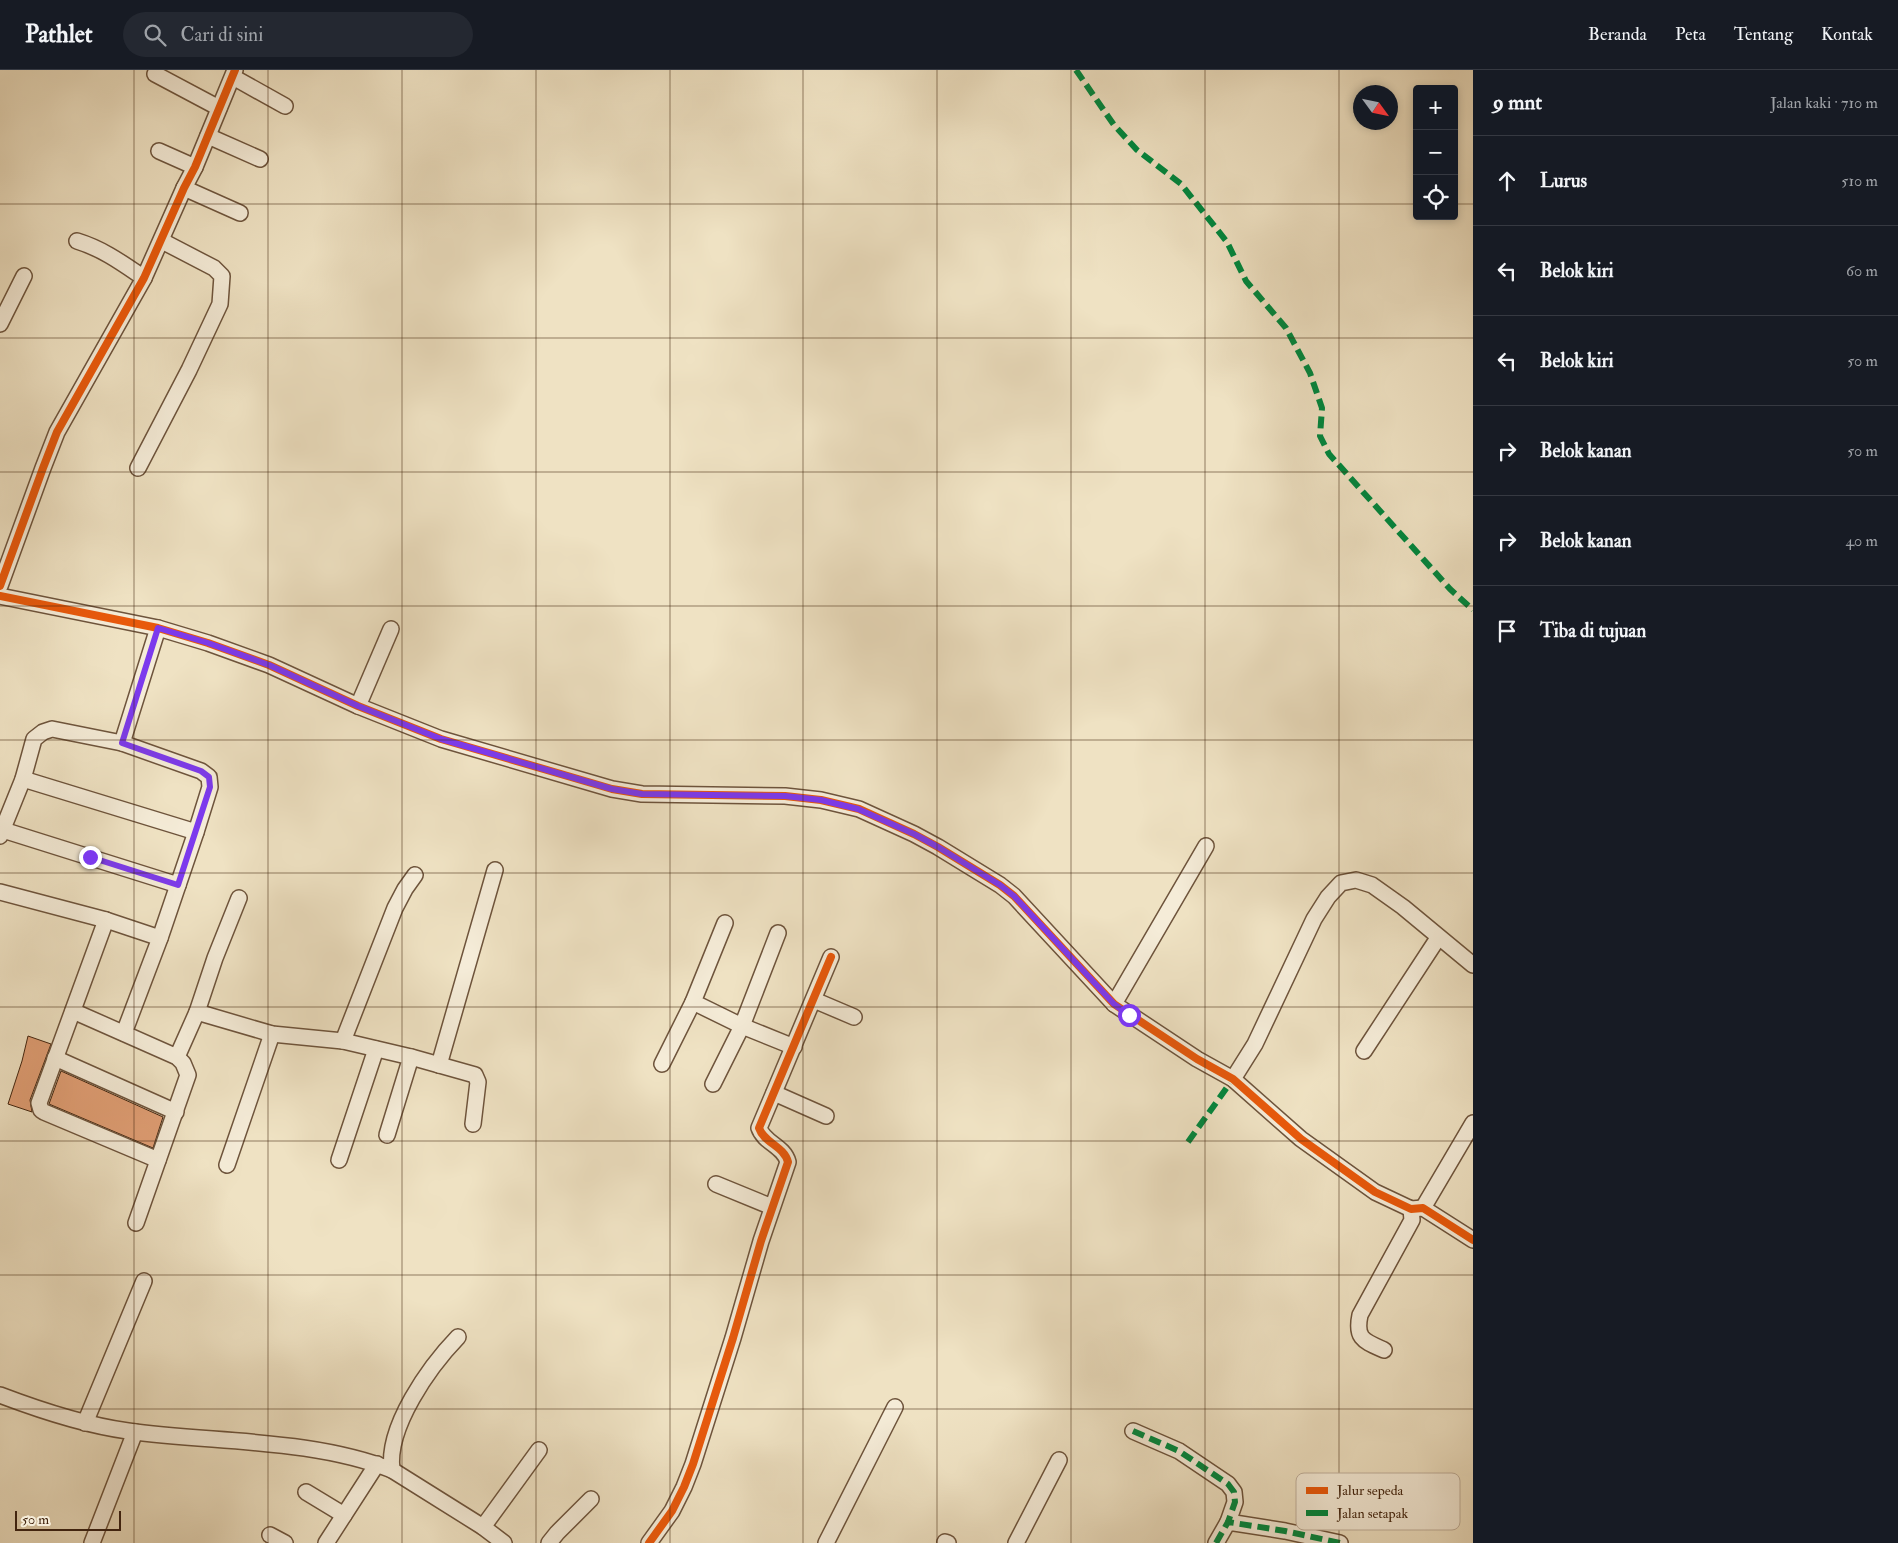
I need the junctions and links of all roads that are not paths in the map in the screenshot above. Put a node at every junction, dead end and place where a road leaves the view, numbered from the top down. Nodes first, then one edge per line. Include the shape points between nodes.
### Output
1 (155, 74) dead end
2 (234, 74) edge
3 (285, 106) dead end
4 (219, 108) junction
5 (208, 136) junction
6 (159, 151) dead end
7 (260, 159) dead end
8 (196, 166) junction
9 (184, 188) junction
10 (240, 213) dead end
11 (78, 241) dead end
12 (162, 241) junction
13 (24, 276) dead end
14 (144, 278) junction
15 (0, 324) edge
16 (138, 468) dead end
17 (0, 586) edge
18 (0, 596) edge
19 (158, 628) junction
20 (391, 629) dead end
21 (358, 706) junction
22 (122, 743) junction
23 (23, 779) junction
24 (196, 832) junction
25 (2, 833) edge
26 (1206, 846) dead end
27 (495, 870) dead end
28 (416, 875) dead end
29 (178, 885) junction
30 (0, 892) edge
31 (239, 898) dead end
32 (106, 920) junction
33 (725, 924) dead end
34 (778, 933) dead end
35 (160, 938) junction
36 (1438, 938) junction
37 (831, 957) dead end
38 (1473, 966) edge
39 (814, 1000) junction
40 (693, 1002) junction
41 (1114, 1004) junction
42 (73, 1011) junction
43 (197, 1012) junction
44 (854, 1017) dead end
45 (742, 1026) junction
46 (124, 1033) junction
47 (272, 1034) junction
48 (343, 1041) junction
49 (794, 1047) junction
50 (376, 1049) junction
51 (1364, 1051) dead end
52 (177, 1056) junction
53 (411, 1057) junction
54 (55, 1058) junction
55 (662, 1064) dead end
56 (440, 1066) junction
57 (1233, 1079) junction
58 (713, 1084) dead end
59 (774, 1093) junction
60 (176, 1112) junction
61 (826, 1116) dead end
62 (1473, 1123) edge
63 (473, 1124) dead end
64 (387, 1136) dead end
65 (158, 1160) junction
66 (339, 1160) dead end
67 (227, 1165) dead end
68 (716, 1184) dead end
69 (772, 1207) junction
70 (1417, 1209) junction
71 (136, 1223) dead end
72 (1473, 1240) edge
73 (144, 1281) dead end
74 (458, 1337) dead end
75 (1384, 1350) dead end
76 (0, 1395) edge
77 (895, 1407) dead end
78 (85, 1423) junction
79 (1133, 1431) dead end
80 (134, 1432) junction
81 (539, 1450) dead end
82 (1059, 1460) dead end
83 (377, 1464) junction
84 (392, 1470) junction
85 (306, 1492) dead end
86 (591, 1499) dead end
87 (344, 1514) junction
88 (1228, 1522) junction
89 (483, 1527) junction
90 (270, 1535) dead end
91 (92, 1543) edge
92 (284, 1543) edge
93 (326, 1543) edge
94 (504, 1543) edge
95 (548, 1543) edge
96 (649, 1543) edge
97 (826, 1543) edge
98 (1016, 1543) edge
99 (1216, 1543) edge
100 (1340, 1543) edge

1 - 4 street
2 - 3 street
2 - 4 street
4 - 5 street
5 - 7 street
5 - 8 street
6 - 8 street
8 - 9 street
9 - 10 street
9 - 12 street
11 - 14 street via 110,254
12 - 14 street
12 - 16 street via 214,268 222,276 223,284 220,304
13 - 15 street
14 - 17 street via 57,432
18 - 19 street
19 - 21 street via 269,665
19 - 22 street
20 - 21 street
21 - 41 street via 441,739 612,789 642,794 785,796 858,809 914,834 1000,885 1014,896
22 - 23 street via 46,730 34,739
22 - 24 street via 201,771 209,777 210,787
23 - 24 street
23 - 25 street
24 - 29 street
25 - 29 street
26 - 41 street
27 - 56 street
28 - 48 street via 395,908
29 - 35 street
30 - 32 street
31 - 43 street
32 - 35 street
32 - 42 street
33 - 40 street
34 - 45 street
35 - 46 street
36 - 38 street
36 - 51 street
36 - 57 street via 1372,885 1356,880 1341,883 1314,919 1255,1044
37 - 39 street
39 - 44 street
39 - 49 street
40 - 45 street
40 - 55 street
41 - 57 street
42 - 46 street
42 - 54 street
43 - 47 street
43 - 52 street
45 - 49 street
45 - 58 street
46 - 52 street
47 - 48 street
47 - 67 street
48 - 50 street
49 - 59 street
50 - 53 street
50 - 66 street
52 - 60 street via 188,1075
53 - 56 street
53 - 64 street
54 - 60 street
54 - 65 street via 39,1103 42,1110
56 - 63 street via 477,1078
57 - 70 street via 1301,1139 1374,1192
59 - 61 street
59 - 69 street via 759,1128 764,1137 784,1153 788,1162
60 - 65 street
62 - 70 street
65 - 71 street
68 - 69 street
69 - 96 street via 693,1464 672,1511
70 - 72 street
70 - 75 street via 1360,1315 1360,1336
73 - 78 street
74 - 84 street via 442,1354 402,1418 394,1441
76 - 78 street
77 - 97 street
78 - 80 street
79 - 88 street via 1179,1451 1228,1484 1234,1492 1235,1502
80 - 83 street via 276,1445
80 - 91 street
81 - 89 street
82 - 98 street
83 - 84 street
83 - 87 street
84 - 89 street
85 - 87 street
86 - 95 street
87 - 93 street
88 - 99 street
88 - 100 street
89 - 94 street
90 - 92 street

